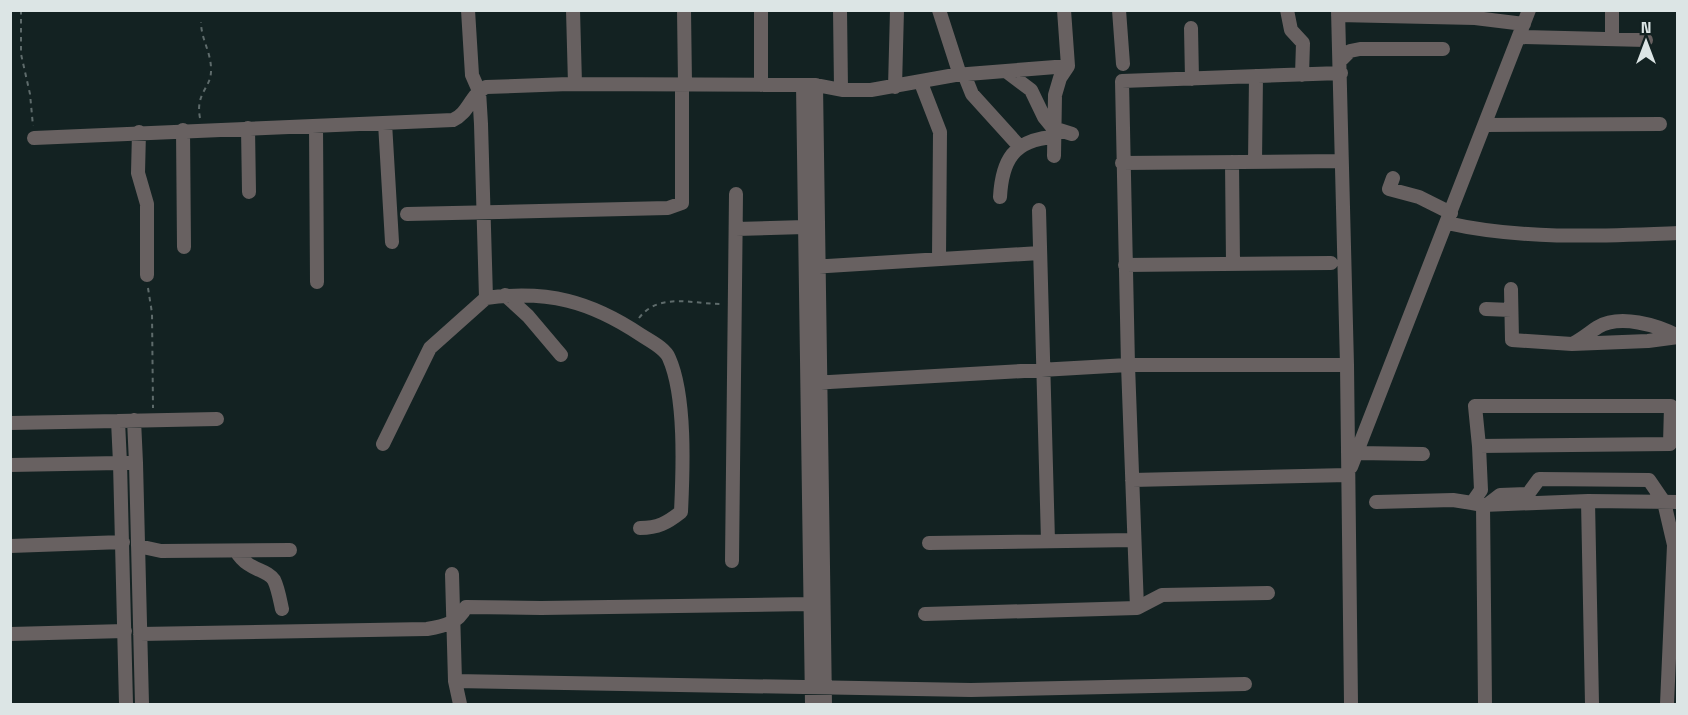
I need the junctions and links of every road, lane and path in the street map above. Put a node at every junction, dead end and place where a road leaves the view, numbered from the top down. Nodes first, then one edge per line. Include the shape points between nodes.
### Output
1 (21, 10) edge
2 (468, 10) edge
3 (573, 10) edge
4 (684, 10) edge
5 (761, 10) edge
6 (840, 10) edge
7 (897, 10) edge
8 (939, 10) edge
9 (1064, 10) edge
10 (1119, 10) edge
11 (1287, 10) edge
12 (1612, 10) edge
13 (1338, 13) edge
14 (1419, 14) edge
15 (1526, 17) edge
16 (201, 22) dead end
17 (1191, 28) dead end
18 (1519, 37) junction
19 (1612, 39) junction
20 (1646, 40) dead end
21 (1443, 49) dead end
22 (1123, 64) dead end
23 (1068, 66) junction
24 (1340, 67) junction
25 (1006, 72) junction
26 (962, 74) junction
27 (1302, 75) junction
28 (1256, 76) junction
29 (1192, 79) junction
30 (921, 83) junction
31 (575, 84) junction
32 (683, 84) junction
33 (761, 85) junction
34 (810, 85) junction
35 (895, 87) junction
36 (841, 90) junction
37 (478, 91) junction
38 (385, 123) junction
39 (1660, 124) dead end
40 (1485, 125) junction
41 (316, 126) junction
42 (248, 128) junction
43 (204, 129) junction
44 (183, 130) junction
45 (139, 132) junction
46 (1053, 132) junction
47 (1072, 134) dead end
48 (34, 138) joint
49 (1020, 147) junction
50 (1054, 156) dead end
51 (1341, 161) junction
52 (1232, 162) junction
53 (1255, 162) junction
54 (1122, 163) junction
55 (1393, 178) dead end
56 (249, 192) dead end
57 (736, 194) dead end
58 (1000, 197) dead end
59 (1039, 210) dead end
60 (484, 211) junction
61 (407, 214) dead end
62 (1449, 218) junction
63 (805, 227) junction
64 (736, 229) junction
65 (1677, 233) edge
66 (392, 242) dead end
67 (184, 248) dead end
68 (1040, 253) junction
69 (939, 259) junction
70 (1233, 263) junction
71 (1331, 263) dead end
72 (1125, 265) junction
73 (812, 267) junction
74 (147, 275) joint
75 (317, 282) dead end
76 (1511, 289) dead end
77 (505, 295) junction
78 (486, 298) junction
79 (735, 303) junction
80 (1486, 309) dead end
81 (1511, 310) junction
82 (632, 328) junction
83 (1677, 336) edge
84 (1572, 344) junction
85 (561, 356) dead end
86 (1128, 365) junction
87 (1347, 365) junction
88 (1045, 370) junction
89 (814, 382) junction
90 (217, 419) dead end
91 (134, 420) junction
92 (153, 420) junction
93 (118, 421) junction
94 (10, 423) edge
95 (383, 444) dead end
96 (1479, 446) junction
97 (1357, 453) junction
98 (1423, 454) dead end
99 (120, 463) junction
100 (136, 463) junction
101 (10, 465) edge
102 (1348, 475) junction
103 (1132, 480) junction
104 (1588, 501) junction
105 (1671, 501) edge
106 (1376, 502) dead end
107 (1481, 504) junction
108 (640, 528) dead end
109 (1134, 540) junction
110 (1048, 541) junction
111 (123, 542) junction
112 (929, 543) dead end
113 (10, 546) edge
114 (138, 546) junction
115 (265, 550) junction
116 (290, 550) dead end
117 (236, 551) junction
118 (732, 561) dead end
119 (267, 574) junction
120 (452, 574) dead end
121 (1268, 593) dead end
122 (810, 604) junction
123 (1137, 608) junction
124 (282, 609) dead end
125 (925, 614) dead end
126 (453, 621) junction
127 (125, 631) junction
128 (10, 634) edge
129 (140, 634) junction
130 (455, 681) junction
131 (1245, 684) dead end
132 (819, 688) junction
133 (971, 698) edge
134 (126, 705) edge
135 (142, 705) edge
136 (460, 705) edge
137 (812, 705) edge
138 (825, 705) edge
139 (1351, 705) edge
140 (1485, 705) edge
141 (1592, 705) edge
142 (1667, 705) edge

1 - 48 path via 21,54
2 - 37 street via 472,75
3 - 31 street
4 - 32 street
5 - 33 street
6 - 36 street
7 - 35 street
8 - 26 street
9 - 23 street
10 - 22 street
11 - 27 street via 1291,30 1303,43
12 - 19 street
13 - 14 street
13 - 24 street
14 - 15 street
15 - 18 street
16 - 43 path via 201,37 212,70 200,94 199,116
17 - 29 street
18 - 19 street
18 - 40 street
19 - 20 street
21 - 24 street via 1360,49 1350,51
23 - 25 street
23 - 46 street via 1055,95
24 - 27 street
24 - 51 street
25 - 26 street
25 - 46 street via 1031,90
26 - 30 street
26 - 49 street via 972,94
27 - 28 street
28 - 29 street
28 - 53 street
29 - 54 street via 1122,81
30 - 35 street
30 - 69 street via 940,132
31 - 32 street
31 - 37 street via 486,87
32 - 33 street
32 - 60 street via 682,202 668,207
33 - 34 street
34 - 36 street
34 - 63 street
34 - 73 street
35 - 36 street
37 - 38 street via 461,116 453,120
37 - 60 street
38 - 41 street
38 - 66 street
39 - 40 street
40 - 62 street
41 - 42 street
41 - 75 street
42 - 43 street
42 - 56 street
43 - 44 street
44 - 45 street
44 - 67 street
45 - 48 street
45 - 74 street via 138,173 147,204
46 - 47 street
46 - 49 street
46 - 50 street
49 - 58 street via 1002,173
51 - 53 street
51 - 87 street
52 - 53 street
52 - 54 street
52 - 70 street
54 - 72 street
55 - 62 street via 1389,189 1419,197
57 - 64 street
59 - 68 street
60 - 61 street
60 - 78 street
62 - 65 street via 1508,233
62 - 97 street
63 - 64 street
63 - 73 street
64 - 79 street
68 - 69 street
68 - 88 street
69 - 73 street
70 - 71 street
70 - 72 street
72 - 86 street
73 - 89 street
74 - 92 path via 152,313
76 - 81 street
77 - 78 street
77 - 82 street via 568,300 606,312
77 - 85 street
78 - 95 street via 430,348
79 - 82 path via 670,301 653,305
79 - 118 street
80 - 81 street
81 - 84 street via 1512,340
82 - 108 street via 668,355 675,377 682,444 681,512 667,523
83 - 84 street
83 - 84 street via 1654,326 1617,322 1599,327
86 - 87 street
86 - 88 street
86 - 103 street
87 - 102 street
88 - 89 street
88 - 110 street
89 - 122 street
89 - 132 street
90 - 92 street
91 - 92 street
91 - 93 street
91 - 100 street
93 - 94 street
93 - 99 street
96 - 96 street via 1670,444 1671,406 1475,406
96 - 107 street
97 - 98 street
97 - 102 street
99 - 100 street
99 - 101 street
99 - 111 street
100 - 114 street
102 - 103 street
102 - 139 street
103 - 109 street
104 - 105 street
104 - 107 street
104 - 141 street
105 - 107 street via 1649,480 1539,479 1528,494 1500,495
105 - 142 street via 1674,545
106 - 107 street via 1453,500
107 - 140 street
109 - 110 street
109 - 123 street
110 - 112 street
111 - 113 street
111 - 127 street
114 - 117 street via 161,551
114 - 129 street
115 - 116 street
115 - 117 street
115 - 119 street
117 - 119 street via 253,570
119 - 124 street via 273,579
120 - 126 street
121 - 123 street via 1161,595
122 - 126 street via 466,607 461,617
122 - 132 street
123 - 125 street
126 - 129 street via 427,629
126 - 130 street
127 - 128 street
127 - 134 street
129 - 135 street
130 - 132 street
130 - 136 street
131 - 133 street
132 - 133 street
132 - 137 street
132 - 138 street

